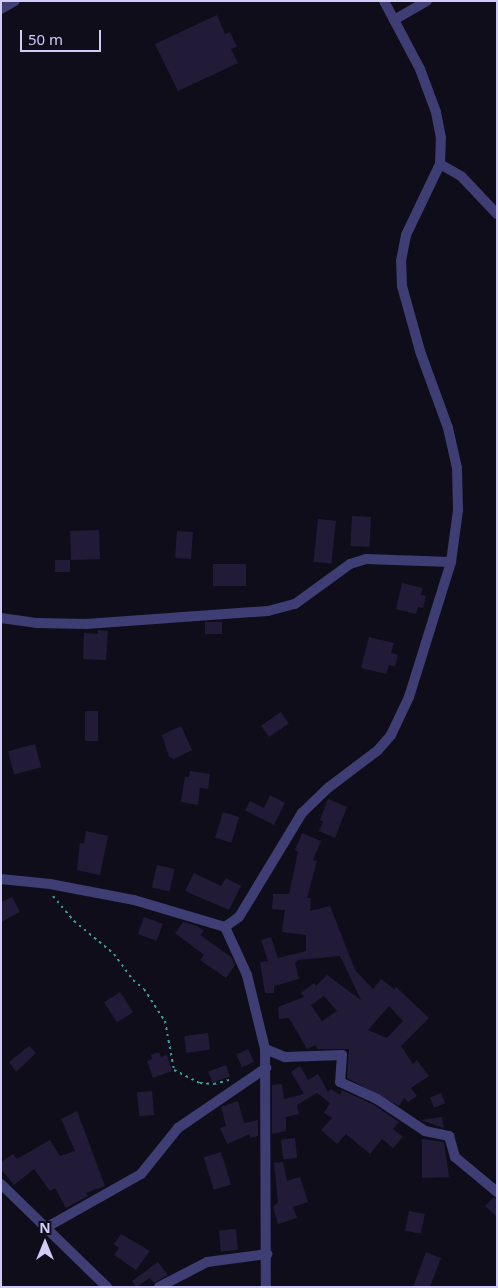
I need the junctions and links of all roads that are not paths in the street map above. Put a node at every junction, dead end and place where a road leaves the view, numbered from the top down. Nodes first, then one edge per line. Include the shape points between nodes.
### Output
1 (15, 1) edge
2 (384, 1) edge
3 (427, 1) edge
4 (1, 9) edge
5 (394, 20) junction
6 (440, 164) junction
7 (497, 214) edge
8 (452, 562) junction
9 (1, 618) edge
10 (1, 880) edge
11 (225, 927) junction
12 (265, 1049) junction
13 (266, 1068) junction
14 (1, 1184) edge
15 (497, 1192) edge
16 (47, 1227) junction
17 (267, 1254) junction
18 (107, 1287) edge
19 (159, 1287) edge
20 (266, 1287) edge

1 - 4 street
2 - 5 street
3 - 5 street
5 - 6 street via 420,70 436,112 442,138
6 - 7 street via 461,176
6 - 8 street via 406,235 401,261 402,286 410,320 436,388 457,468 458,510
8 - 9 street via 366,559 350,564 295,604 268,611 86,624
8 - 11 street via 412,688 391,735 378,750 328,788 302,814 239,917
10 - 11 street via 50,884 134,900
11 - 12 street via 246,975
12 - 13 street
12 - 15 street via 285,1057 342,1055 340,1082 377,1100 425,1131 449,1136 455,1158
13 - 16 street via 178,1128 141,1174
13 - 17 street
14 - 16 street
16 - 18 street
17 - 19 street via 207,1262
17 - 20 street

